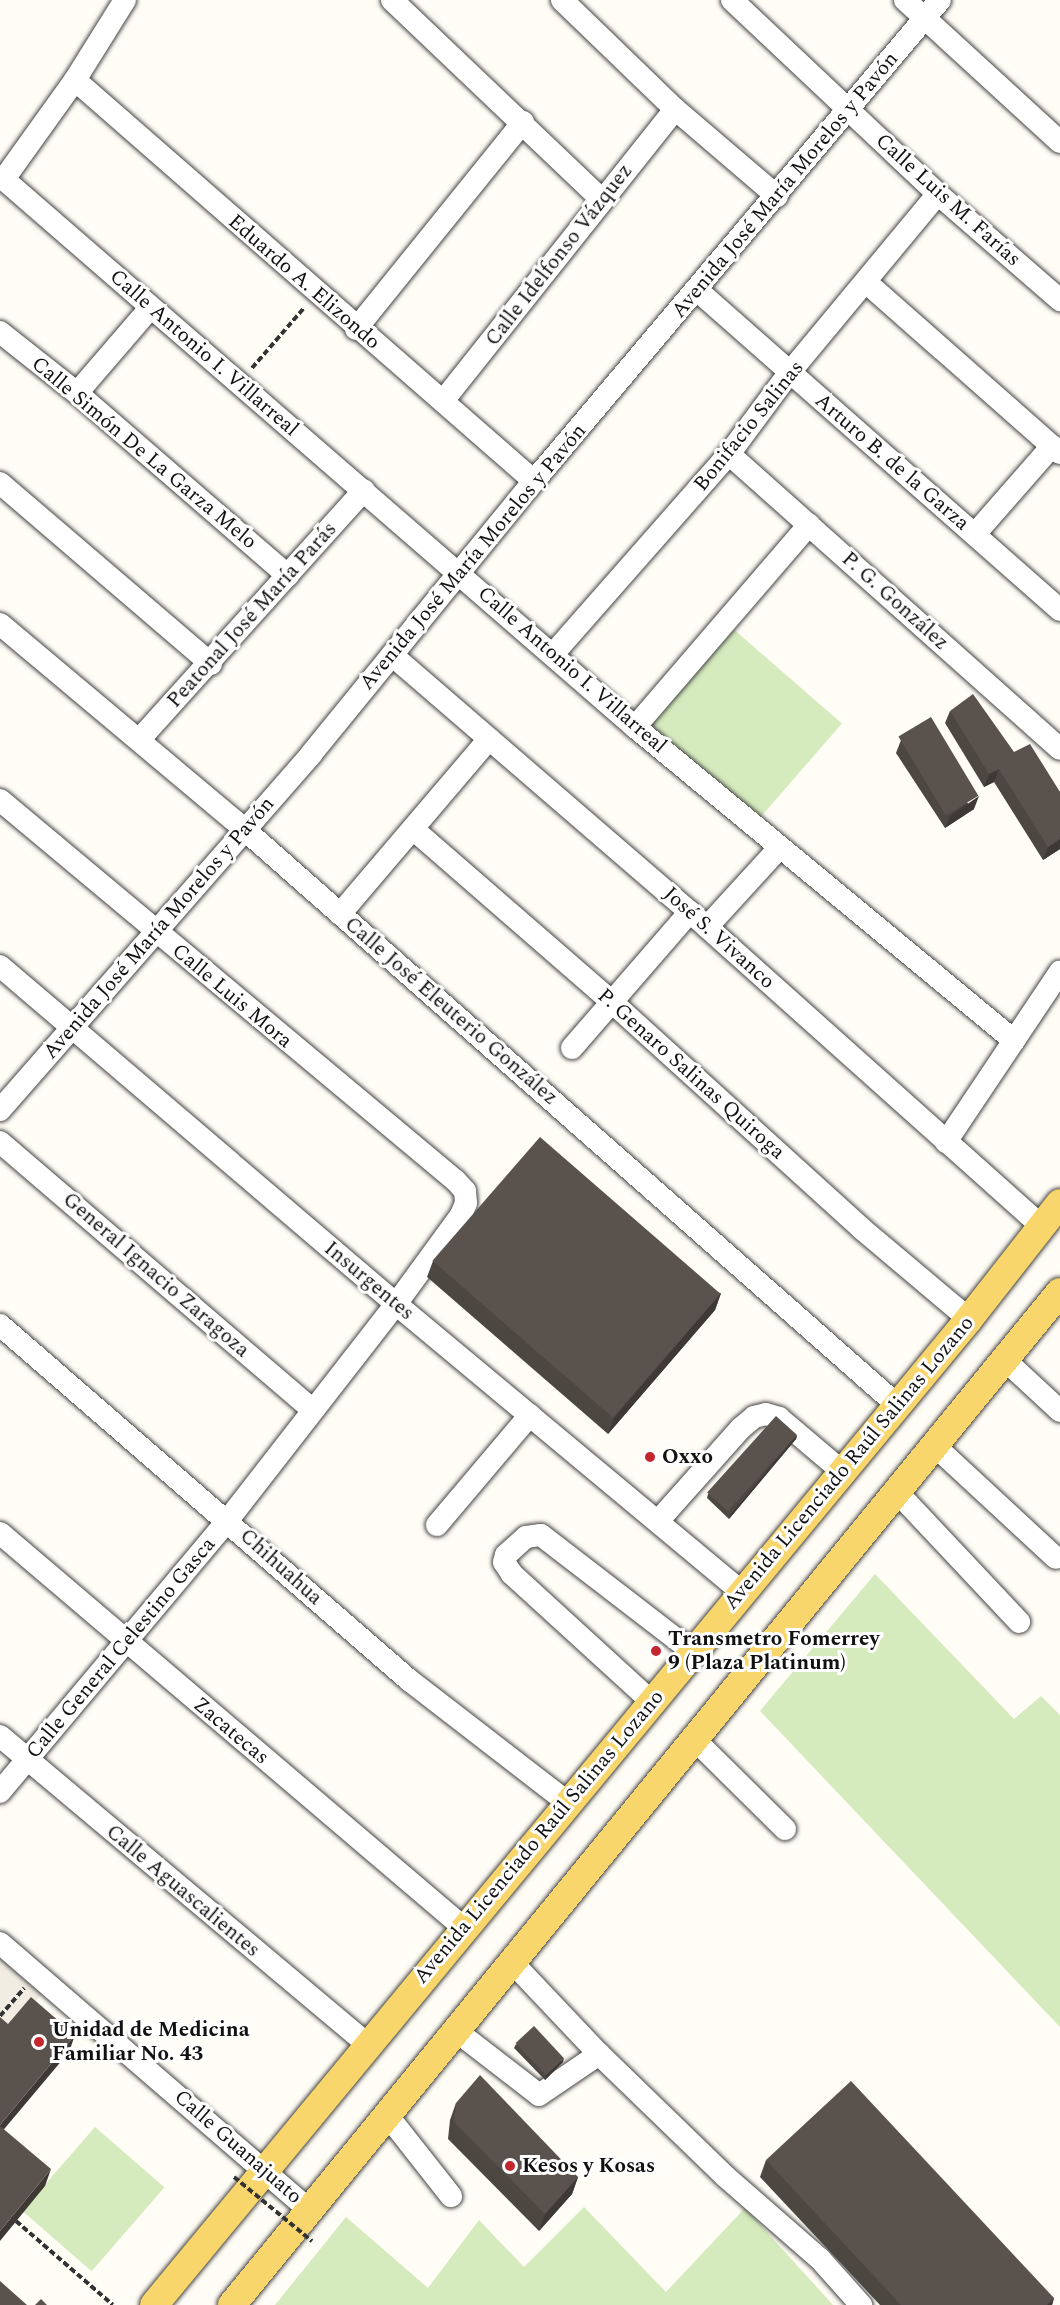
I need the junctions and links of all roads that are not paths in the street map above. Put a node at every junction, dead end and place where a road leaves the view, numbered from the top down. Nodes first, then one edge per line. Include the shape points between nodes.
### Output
1 (125, 0) edge
2 (392, 0) edge
3 (562, 0) edge
4 (732, 0) edge
5 (905, 0) edge
6 (940, 0) edge
7 (925, 18) junction
8 (75, 80) junction
9 (847, 107) junction
10 (675, 109) junction
11 (523, 122) junction
12 (1060, 142) edge
13 (2, 177) edge
14 (938, 194) junction
15 (777, 196) junction
16 (602, 200) junction
17 (867, 283) junction
18 (697, 290) junction
19 (1060, 300) edge
20 (150, 308) junction
21 (356, 328) junction
22 (0, 332) edge
23 (790, 372) junction
24 (77, 393) junction
25 (443, 401) junction
26 (1056, 449) edge
27 (729, 454) junction
28 (534, 481) junction
29 (0, 483) edge
30 (364, 490) junction
31 (809, 525) junction
32 (975, 534) junction
33 (459, 572) junction
34 (288, 576) junction
35 (1060, 610) edge
36 (0, 624) edge
37 (554, 653) junction
38 (392, 655) junction
39 (211, 664) junction
40 (635, 727) junction
41 (489, 739) junction
42 (139, 740) junction
43 (1060, 749) edge
44 (0, 800) edge
45 (244, 829) junction
46 (413, 829) junction
47 (780, 847) junction
48 (340, 914) junction
49 (699, 920) junction
50 (154, 932) junction
51 (0, 966) edge
52 (1060, 972) edge
53 (614, 1003) junction
54 (71, 1029) junction
55 (1014, 1041) junction
56 (572, 1048) dead end
57 (0, 1110) edge
58 (0, 1142) edge
59 (946, 1142) junction
60 (465, 1191) joint
61 (1060, 1203) edge
62 (1042, 1227) junction
63 (1060, 1292) edge
64 (396, 1304) junction
65 (969, 1319) junction
66 (0, 1325) edge
67 (1005, 1360) junction
68 (897, 1405) junction
69 (312, 1409) junction
70 (1060, 1411) edge
71 (530, 1415) junction
72 (936, 1447) junction
73 (843, 1472) junction
74 (898, 1493) junction
75 (228, 1520) junction
76 (659, 1520) junction
77 (437, 1525) dead end
78 (0, 1533) edge
79 (1056, 1558) dead end
80 (742, 1592) junction
81 (1020, 1622) dead end
82 (126, 1641) junction
83 (693, 1652) junction
84 (652, 1702) junction
85 (0, 1736) edge
86 (694, 1739) junction
87 (27, 1760) junction
88 (0, 1792) edge
89 (567, 1802) junction
90 (785, 1829) dead end
91 (463, 1927) junction
92 (0, 1944) edge
93 (511, 1961) junction
94 (455, 2030) junction
95 (368, 2044) junction
96 (598, 2054) junction
97 (388, 2116) junction
98 (265, 2168) junction
99 (451, 2196) dead end
100 (311, 2211) junction
101 (154, 2305) edge
102 (232, 2305) edge
103 (861, 2305) edge

1 - 8 street
2 - 11 street
3 - 10 street
4 - 9 street, Calle Luis M. Farías
5 - 7 street
6 - 7 street, Avenida José María Morelos y Pavón
7 - 9 street, Avenida José María Morelos y Pavón
7 - 12 street
8 - 13 street
8 - 21 street, Eduardo A. Elizondo
9 - 14 street, Calle Luis M. Farías
9 - 15 street, Avenida José María Morelos y Pavón
10 - 15 street
10 - 16 street, Calle Idelfonso Vázquez
11 - 16 street
11 - 21 street
13 - 20 street, Calle Antonio I. Villarreal
14 - 17 street, Bonifacio Salinas
14 - 19 street, Calle Luis M. Farías
15 - 18 street, Avenida José María Morelos y Pavón
16 - 25 street, Calle Idelfonso Vázquez
17 - 23 street, Bonifacio Salinas
17 - 26 street
18 - 23 street, Arturo B. de la Garza
18 - 28 street, Avenida José María Morelos y Pavón
20 - 24 street
20 - 30 street, Calle Antonio I. Villarreal
21 - 25 street, Eduardo A. Elizondo
22 - 24 street, Calle Simón De La Garza Melo
23 - 27 street, Bonifacio Salinas
23 - 32 street, Arturo B. de la Garza
24 - 34 street, Calle Simón De La Garza Melo
25 - 28 street, Eduardo A. Elizondo
26 - 32 street
27 - 31 street, P. G. González
27 - 37 street, Bonifacio Salinas
28 - 33 street, Avenida José María Morelos y Pavón
29 - 39 street
30 - 33 street, Calle Antonio I. Villarreal
30 - 34 street, Peatonal José María Parás
31 - 40 street
31 - 43 street, P. G. González
32 - 35 street, Arturo B. de la Garza
33 - 37 street, Calle Antonio I. Villarreal
33 - 38 street, Avenida José María Morelos y Pavón
34 - 39 street, Peatonal José María Parás
36 - 42 street, Calle José Eleuterio González
37 - 40 street, Calle Antonio I. Villarreal
38 - 41 street, José S. Vivanco
38 - 45 street, Avenida José María Morelos y Pavón
39 - 42 street, Peatonal José María Parás
40 - 47 street, Calle Antonio I. Villarreal
41 - 46 street
41 - 49 street, José S. Vivanco
42 - 45 street, Calle José Eleuterio González
44 - 50 street, Calle Luis Mora
45 - 48 street, Calle José Eleuterio González
45 - 50 street, Avenida José María Morelos y Pavón
46 - 48 street
46 - 53 street, P. Genaro Salinas Quiroga
47 - 49 street
47 - 55 street, Calle Antonio I. Villarreal
48 - 68 street, Calle José Eleuterio González
49 - 53 street
49 - 59 street, José S. Vivanco
50 - 54 street, Avenida José María Morelos y Pavón
50 - 60 street, Calle Luis Mora
51 - 54 street, Insurgentes
52 - 55 street
53 - 56 street
53 - 65 street, P. Genaro Salinas Quiroga via 854,1221
54 - 57 street, Avenida José María Morelos y Pavón
54 - 64 street, Insurgentes
55 - 59 street
58 - 69 street, General Ignacio Zaragoza
59 - 62 street, José S. Vivanco
60 - 64 street, Calle General Celestino Gasca via 461,1215
61 - 62 main road, Avenida Licenciado Raúl Salinas Lozano
62 - 65 main road, Avenida Licenciado Raúl Salinas Lozano
63 - 67 main road
64 - 69 street, Calle General Celestino Gasca
64 - 71 street, Insurgentes
65 - 68 main road, Avenida Licenciado Raúl Salinas Lozano
66 - 75 street, Chihuahua
67 - 70 street
67 - 72 main road
68 - 73 main road, Avenida Licenciado Raúl Salinas Lozano
69 - 75 street, Calle General Celestino Gasca
71 - 76 street, Insurgentes
71 - 77 street
72 - 74 main road
72 - 79 street
73 - 76 street via 779,1418 766,1414 754,1417
73 - 80 main road, Avenida Licenciado Raúl Salinas Lozano
74 - 81 street
74 - 86 main road
75 - 82 street, Calle General Celestino Gasca
75 - 89 street, Chihuahua via 409,1680
76 - 80 street, Insurgentes
78 - 82 street, Zacatecas
80 - 83 main road, Avenida Licenciado Raúl Salinas Lozano
82 - 87 street, Calle General Celestino Gasca
82 - 91 street, Zacatecas
83 - 84 main road, Avenida Licenciado Raúl Salinas Lozano
83 - 84 street via 541,1534 526,1537 506,1555 504,1562 512,1574
84 - 89 main road, Avenida Licenciado Raúl Salinas Lozano
85 - 87 street, Calle Aguascalientes
86 - 90 street
86 - 93 main road
87 - 88 street, Calle General Celestino Gasca
87 - 95 street, Calle Aguascalientes
89 - 91 main road, Avenida Licenciado Raúl Salinas Lozano
91 - 95 main road, Avenida Licenciado Raúl Salinas Lozano
92 - 98 street, Calle Guanajuato
93 - 94 main road
93 - 96 street
94 - 96 street via 539,2096
94 - 97 main road
95 - 98 main road, Avenida Licenciado Raúl Salinas Lozano
96 - 103 street via 820,2259
97 - 99 street
97 - 100 main road
98 - 100 street, Calle Guanajuato
98 - 101 main road, Avenida Licenciado Raúl Salinas Lozano
100 - 102 main road

